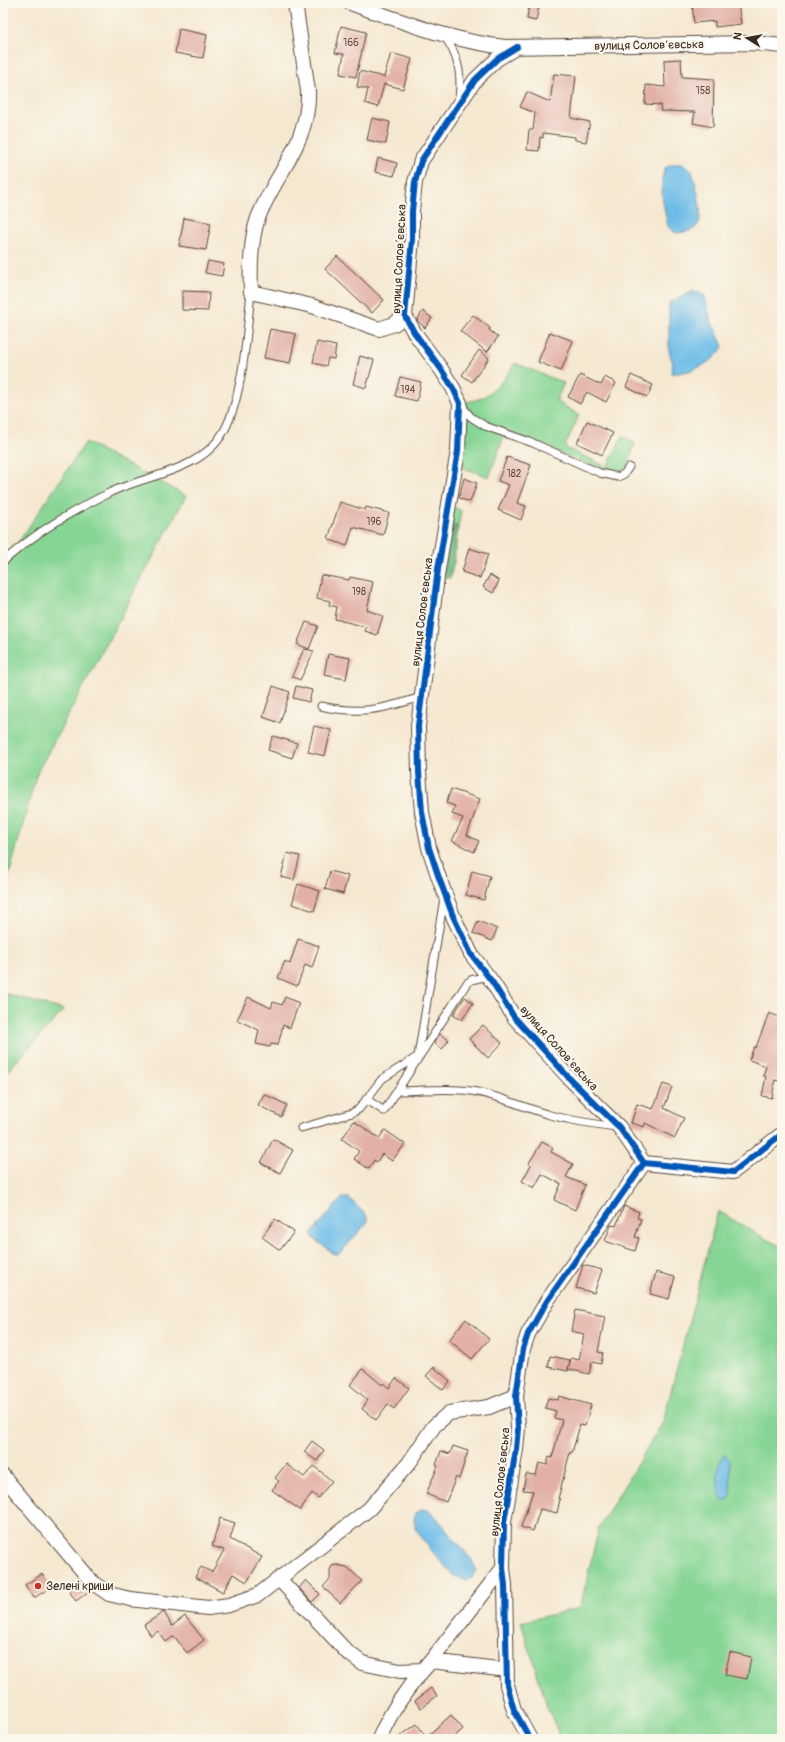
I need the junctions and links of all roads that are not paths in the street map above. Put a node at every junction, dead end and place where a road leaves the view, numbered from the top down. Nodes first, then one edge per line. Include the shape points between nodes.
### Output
1 (295, 3) edge
2 (350, 3) edge
3 (443, 35) junction
4 (782, 46) edge
5 (517, 47) junction
6 (458, 106) junction
7 (251, 292) junction
8 (405, 316) junction
9 (460, 403) junction
10 (629, 468) dead end
11 (3, 562) edge
12 (421, 697) junction
13 (321, 706) dead end
14 (445, 894) junction
15 (488, 976) junction
16 (420, 1055) junction
17 (398, 1092) junction
18 (366, 1098) junction
19 (619, 1127) junction
20 (301, 1128) dead end
21 (782, 1134) edge
22 (644, 1163) junction
23 (516, 1396) junction
24 (3, 1476) edge
25 (503, 1568) junction
26 (280, 1580) junction
27 (427, 1665) junction
28 (507, 1670) junction
29 (379, 1739) edge
30 (530, 1739) edge

1 - 7 street via 309,106 292,157 258,220 250,272
2 - 3 street, вулиця Соловʼєвська
3 - 5 street, вулиця Соловʼєвська via 482,44
3 - 6 lane via 453,50 459,70
4 - 5 street, вулиця Соловʼєвська via 755,43
5 - 6 street, вулиця Соловʼєвська via 497,59 475,80
6 - 8 street, вулиця Соловʼєвська via 428,150 417,172
7 - 8 street, вулиця Соловʼєвська via 312,306 378,329 394,324
7 - 11 lane via 234,409 224,432 212,448 178,468 111,492 85,506 31,540
8 - 9 street, вулиця Соловʼєвська via 445,375
9 - 10 lane via 471,416 485,426 533,443 610,477 618,477
9 - 12 street, вулиця Соловʼєвська via 458,451 438,569
12 - 13 lane via 363,711 345,711
12 - 14 street, вулиця Соловʼєвська via 418,726 422,812 429,848
14 - 15 street, вулиця Соловʼєвська via 471,954
14 - 16 lane
15 - 16 lane via 467,983
15 - 19 street, вулиця Соловʼєвська via 514,1017 532,1038
16 - 17 lane
16 - 18 lane via 382,1079
17 - 18 lane via 384,1111
17 - 19 lane via 458,1089 472,1091 549,1115
18 - 20 lane via 359,1109 352,1113
19 - 22 street, вулиця Соловʼєвська
21 - 22 street via 733,1172
22 - 23 street, вулиця Соловʼєвська via 547,1300 528,1334
23 - 25 street, вулиця Соловʼєвська via 517,1435 504,1522
23 - 26 street via 489,1407 449,1413 434,1426 409,1463 369,1509
24 - 26 street via 93,1583 108,1594 208,1608 229,1605 258,1595
25 - 27 street
25 - 28 street, вулиця Соловʼєвська
26 - 27 street via 347,1652 362,1663 400,1671
27 - 28 street
27 - 29 street via 394,1709
28 - 30 street, вулиця Соловʼєвська via 507,1685 514,1710

